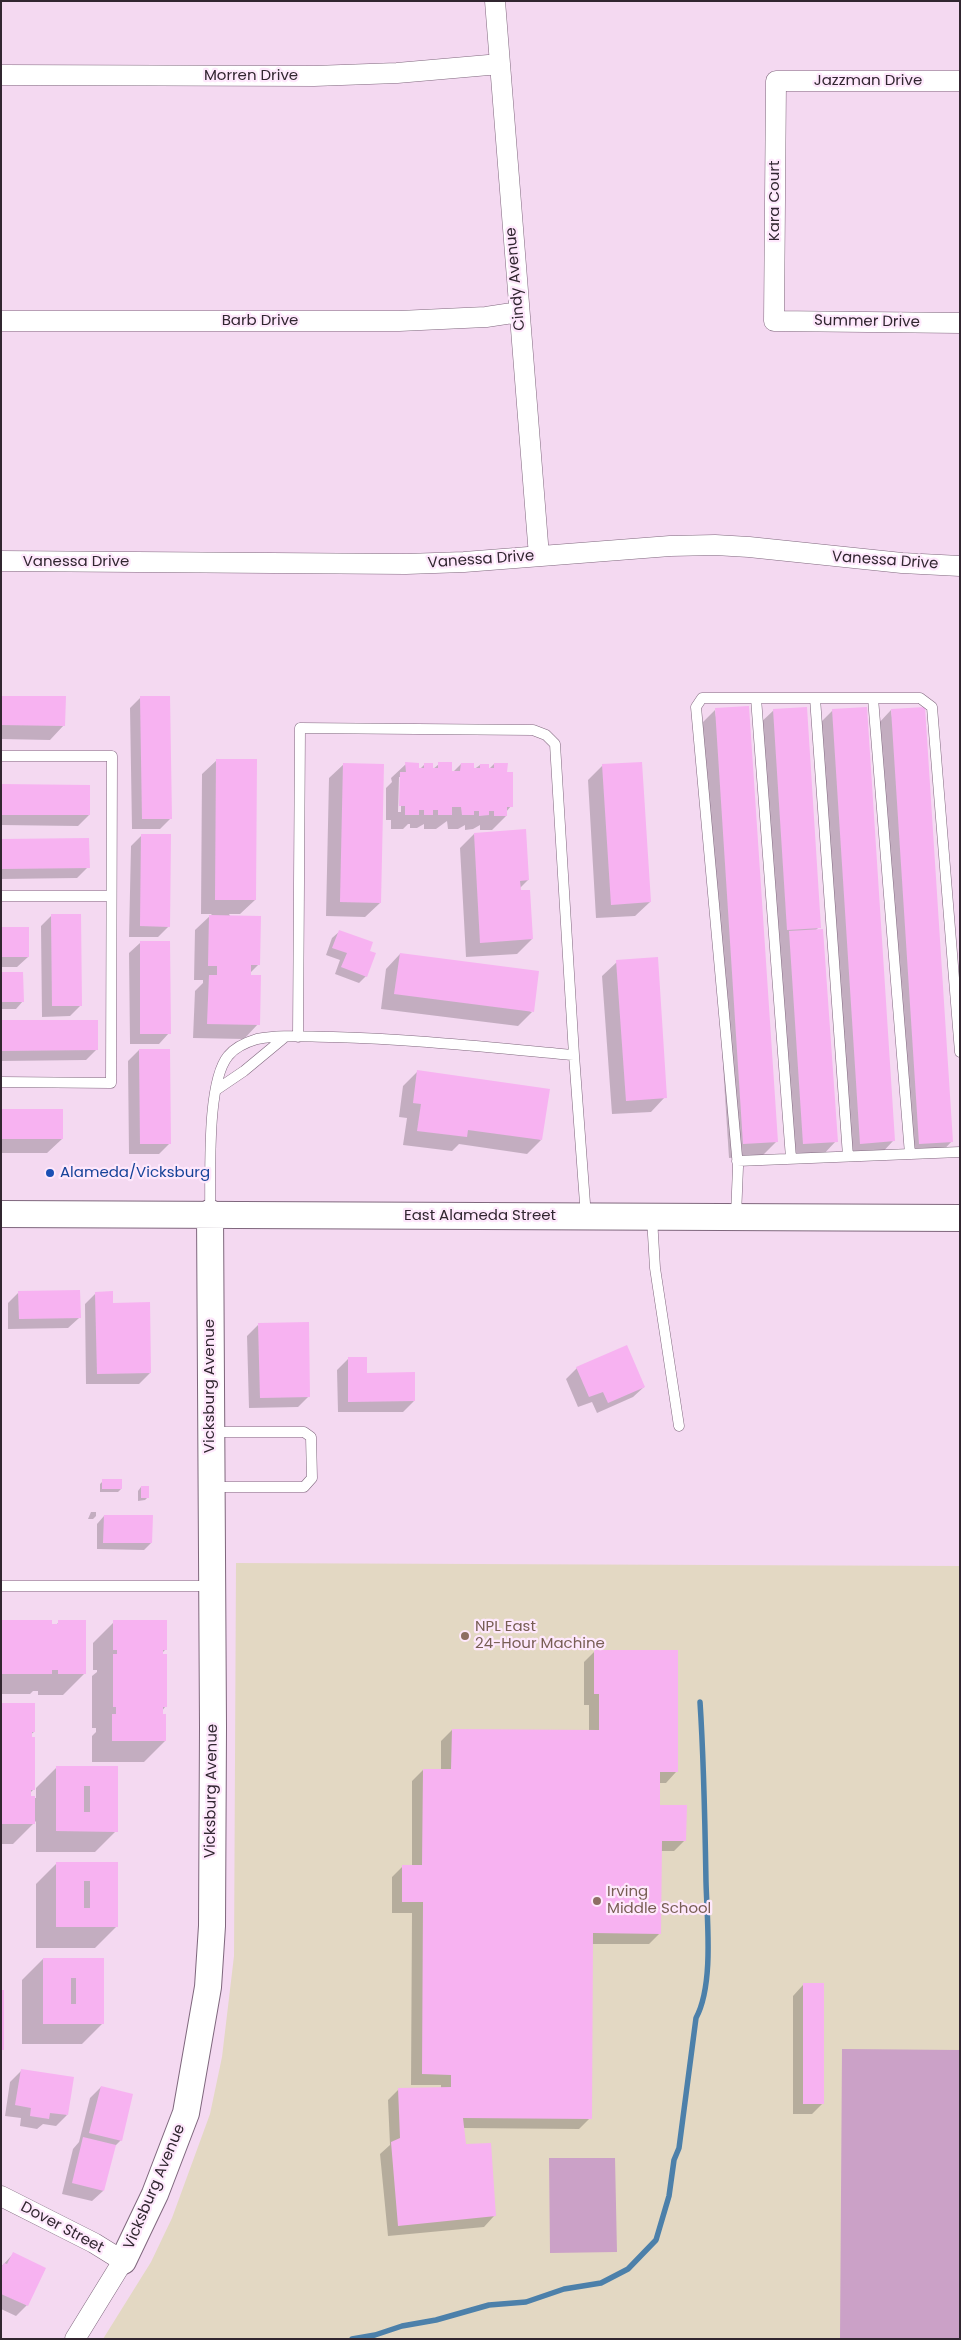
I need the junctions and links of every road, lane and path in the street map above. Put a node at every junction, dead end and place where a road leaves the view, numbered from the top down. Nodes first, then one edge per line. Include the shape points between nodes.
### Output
1 (495, 1) edge
2 (500, 64) junction
3 (1, 75) edge
4 (776, 80) joint
5 (960, 81) edge
6 (519, 312) junction
7 (1, 320) edge
8 (774, 321) joint
9 (960, 324) edge
10 (539, 556) junction
11 (1, 561) edge
12 (960, 566) edge
13 (756, 698) junction
14 (815, 698) junction
15 (873, 698) junction
16 (1, 756) edge
17 (1, 896) edge
18 (112, 896) junction
19 (286, 1036) junction
20 (298, 1037) junction
21 (960, 1052) edge
22 (574, 1055) junction
23 (1, 1082) edge
24 (216, 1090) junction
25 (960, 1152) edge
26 (910, 1154) junction
27 (848, 1156) junction
28 (792, 1158) junction
29 (737, 1161) junction
30 (210, 1213) junction
31 (1, 1214) edge
32 (586, 1217) junction
33 (652, 1217) junction
34 (736, 1217) junction
35 (960, 1218) edge
36 (679, 1426) dead end
37 (211, 1432) junction
38 (211, 1487) junction
39 (1, 1586) edge
40 (212, 1586) junction
41 (1, 2196) edge
42 (123, 2261) junction
43 (75, 2339) edge

1 - 2 street, Cindy Avenue
2 - 3 street, Morren Drive via 322,76
2 - 6 street, Cindy Avenue
4 - 5 street, Jazzman Drive
4 - 8 street, Kara Court
6 - 7 street, Barb Drive via 486,317 399,321
6 - 10 street, Cindy Avenue
8 - 9 street, Summer Drive
10 - 11 street, Vanessa Drive via 406,564
10 - 12 street, Vanessa Drive via 715,545
13 - 14 lane
13 - 28 lane
13 - 29 lane via 702,698 696,706
14 - 15 lane
14 - 27 lane
15 - 21 lane via 920,698 932,706
15 - 26 lane
16 - 18 lane via 112,756
17 - 18 lane
18 - 23 lane via 111,1083
19 - 20 lane
19 - 24 lane
19 - 24 lane via 242,1044 228,1056
20 - 22 lane via 406,1040
20 - 22 lane via 300,728 533,730 546,735 554,744
22 - 32 lane
24 - 30 lane
25 - 26 lane
26 - 27 lane
27 - 28 lane
28 - 29 lane
29 - 34 lane
30 - 31 street, East Alameda Street
30 - 32 street, East Alameda Street
30 - 37 street, Vicksburg Avenue
32 - 33 street, East Alameda Street
33 - 34 street, East Alameda Street
33 - 36 lane via 655,1268
34 - 35 street, East Alameda Street
37 - 38 street, Vicksburg Avenue
37 - 38 lane via 304,1432 311,1437 312,1478 304,1487
38 - 40 street, Vicksburg Avenue
39 - 40 lane
40 - 42 street, Vicksburg Avenue via 212,1926 208,1987 186,2113 159,2185
41 - 42 street, Dover Street
42 - 43 street, Vicksburg Avenue

